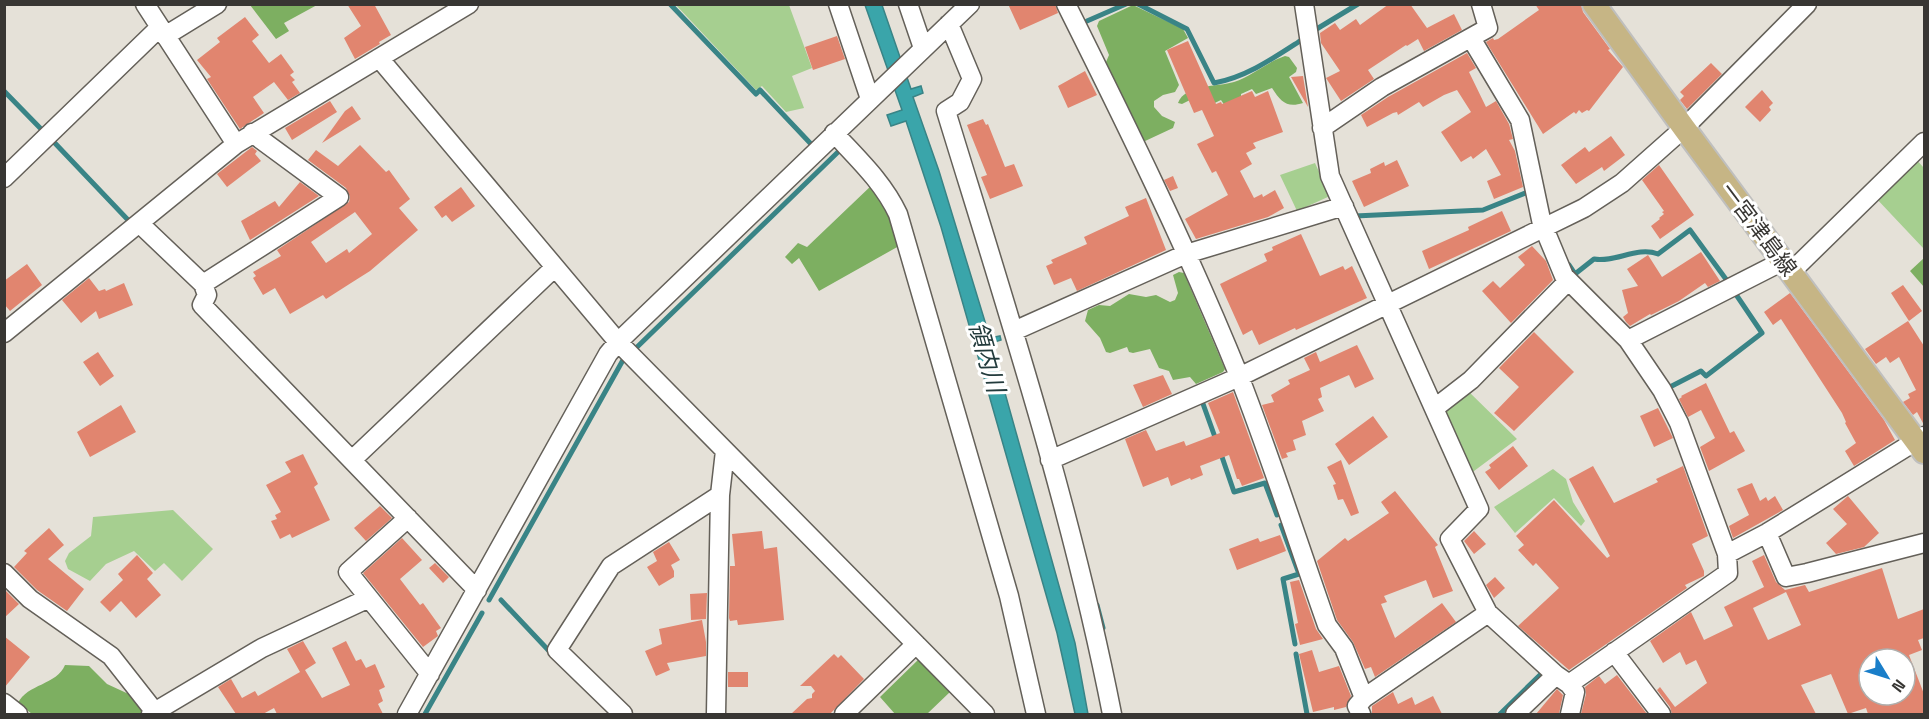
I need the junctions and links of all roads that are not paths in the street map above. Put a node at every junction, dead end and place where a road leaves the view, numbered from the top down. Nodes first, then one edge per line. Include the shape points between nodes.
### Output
1 (145, 4) edge
2 (217, 4) edge
3 (469, 4) edge
4 (838, 4) edge
5 (908, 4) edge
6 (970, 4) edge
7 (1066, 4) edge
8 (1304, 4) edge
9 (1481, 4) edge
10 (1594, 4) edge
11 (1807, 4) edge
12 (949, 24) junction
13 (162, 32) junction
14 (1471, 38) junction
15 (921, 50) junction
16 (379, 58) junction
17 (872, 96) junction
18 (1322, 128) junction
19 (1684, 128) junction
20 (252, 133) junction
21 (834, 133) junction
22 (1924, 142) edge
23 (236, 144) junction
24 (4, 178) edge
25 (1344, 206) junction
26 (139, 223) junction
27 (1543, 229) junction
28 (1186, 254) junction
29 (1787, 266) junction
30 (554, 268) junction
31 (1568, 281) junction
32 (204, 284) junction
33 (1388, 305) junction
34 (1014, 331) junction
35 (4, 333) edge
36 (1628, 340) junction
37 (618, 342) junction
38 (1239, 377) junction
39 (1433, 406) junction
40 (1922, 443) edge
41 (725, 451) junction
42 (351, 460) junction
43 (1050, 460) junction
44 (720, 495) junction
45 (408, 518) junction
46 (1767, 533) junction
47 (1924, 543) edge
48 (1728, 554) junction
49 (4, 573) edge
50 (477, 590) junction
51 (369, 598) junction
52 (1488, 613) junction
53 (916, 644) junction
54 (1614, 652) junction
55 (430, 674) junction
56 (1563, 679) junction
57 (4, 703) edge
58 (1362, 706) edge
59 (153, 713) edge
60 (18, 714) edge
61 (408, 714) edge
62 (623, 714) edge
63 (716, 714) edge
64 (843, 714) edge
65 (985, 714) edge
66 (1036, 714) edge
67 (1112, 714) edge
68 (1515, 714) edge
69 (1570, 714) edge
70 (1661, 714) edge

1 - 13 street
2 - 13 street
3 - 16 street
4 - 17 street
5 - 15 street
6 - 12 street
7 - 28 street
8 - 18 street
9 - 14 street via 1488,28
10 - 19 main road, 一宮津島線
11 - 19 street
12 - 15 street
12 - 34 street via 972,79 960,102 946,111
13 - 23 street
13 - 24 street
14 - 18 street via 1382,87
14 - 27 street via 1520,120
15 - 17 street
16 - 20 street
16 - 30 street
17 - 21 street
18 - 25 street via 1330,176
19 - 27 street via 1622,183
19 - 29 main road, 一宮津島線
20 - 23 street
20 - 32 street via 339,197
21 - 37 street
21 - 66 street via 890,195 898,214 1009,596
22 - 29 street
23 - 26 street
25 - 28 street
25 - 33 street
26 - 32 street
26 - 35 street
27 - 31 street
27 - 33 street
28 - 34 street
28 - 38 street
29 - 36 street
29 - 40 main road, 一宮津島線
30 - 37 street
30 - 42 street
31 - 36 street
31 - 39 street via 1471,380
32 - 42 street via 207,295 202,305
33 - 38 street
33 - 39 street
34 - 43 street
36 - 48 street via 1679,423
37 - 41 street
37 - 50 street
38 - 43 street
38 - 58 street via 1327,625 1344,648
39 - 52 street via 1479,509 1450,539
40 - 46 street
41 - 44 street
41 - 53 street
42 - 45 street
43 - 67 street via 1093,620
44 - 62 street via 610,566 557,650
44 - 63 street
45 - 50 street
45 - 51 street via 348,572
46 - 47 street via 1786,577
46 - 48 street
48 - 54 street via 1728,573
49 - 59 street via 30,599 111,656
50 - 55 street
51 - 55 street
51 - 59 street via 262,648
52 - 56 street
52 - 58 street
53 - 64 street
53 - 65 street
54 - 56 street
54 - 70 street
55 - 61 street
56 - 68 street
56 - 69 street via 1575,692
57 - 60 street

